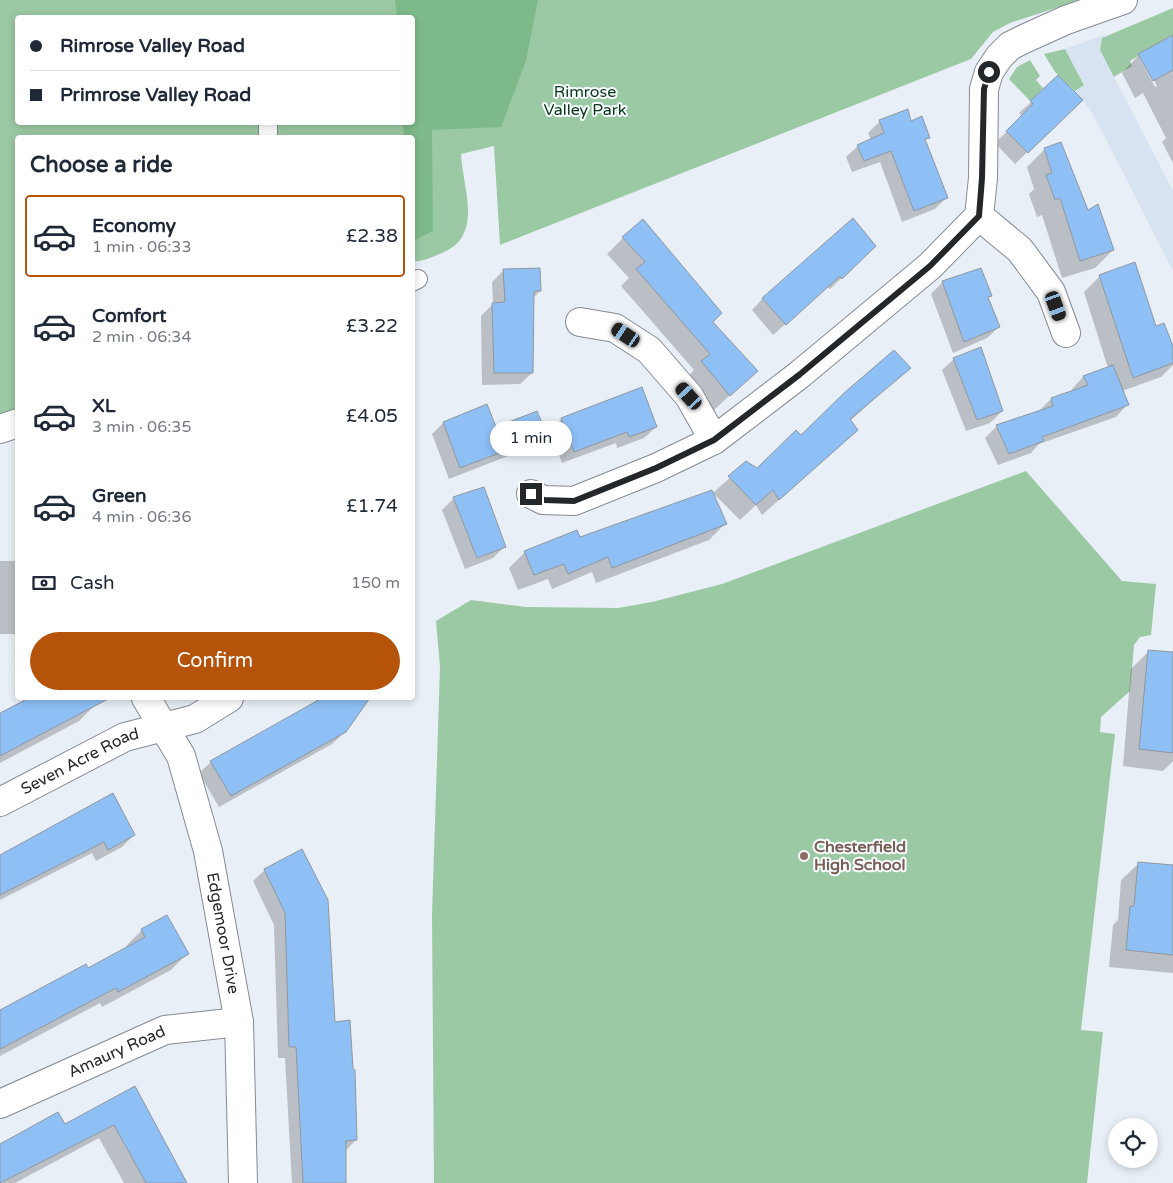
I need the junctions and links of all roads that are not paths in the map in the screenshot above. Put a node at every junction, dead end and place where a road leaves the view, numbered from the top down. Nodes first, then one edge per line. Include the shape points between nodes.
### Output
1 (1123, 0) edge
2 (979, 216) junction
3 (580, 322) dead end
4 (1066, 333) dead end
5 (15, 424) edge
6 (0, 428) edge
7 (714, 440) junction
8 (531, 494) dead end
9 (147, 700) edge
10 (226, 700) edge
11 (164, 728) junction
12 (0, 802) edge
13 (239, 1022) junction
14 (0, 1104) edge
15 (243, 1183) edge

1 - 2 street via 1066,20 1010,46 994,64 984,89
2 - 4 street via 1020,250 1051,292
2 - 7 street via 930,266 799,375
3 - 7 street via 615,328 649,350 689,396
5 - 6 street
7 - 8 street via 656,468 574,501 544,500
9 - 11 street, Edgemoor Drive
10 - 11 street, Seven Acre Road via 195,719
11 - 12 street, Seven Acre Road via 124,737
11 - 13 street, Edgemoor Drive via 181,756 208,851
13 - 14 street, Amaury Road via 165,1030
13 - 15 street, Edgemoor Drive

